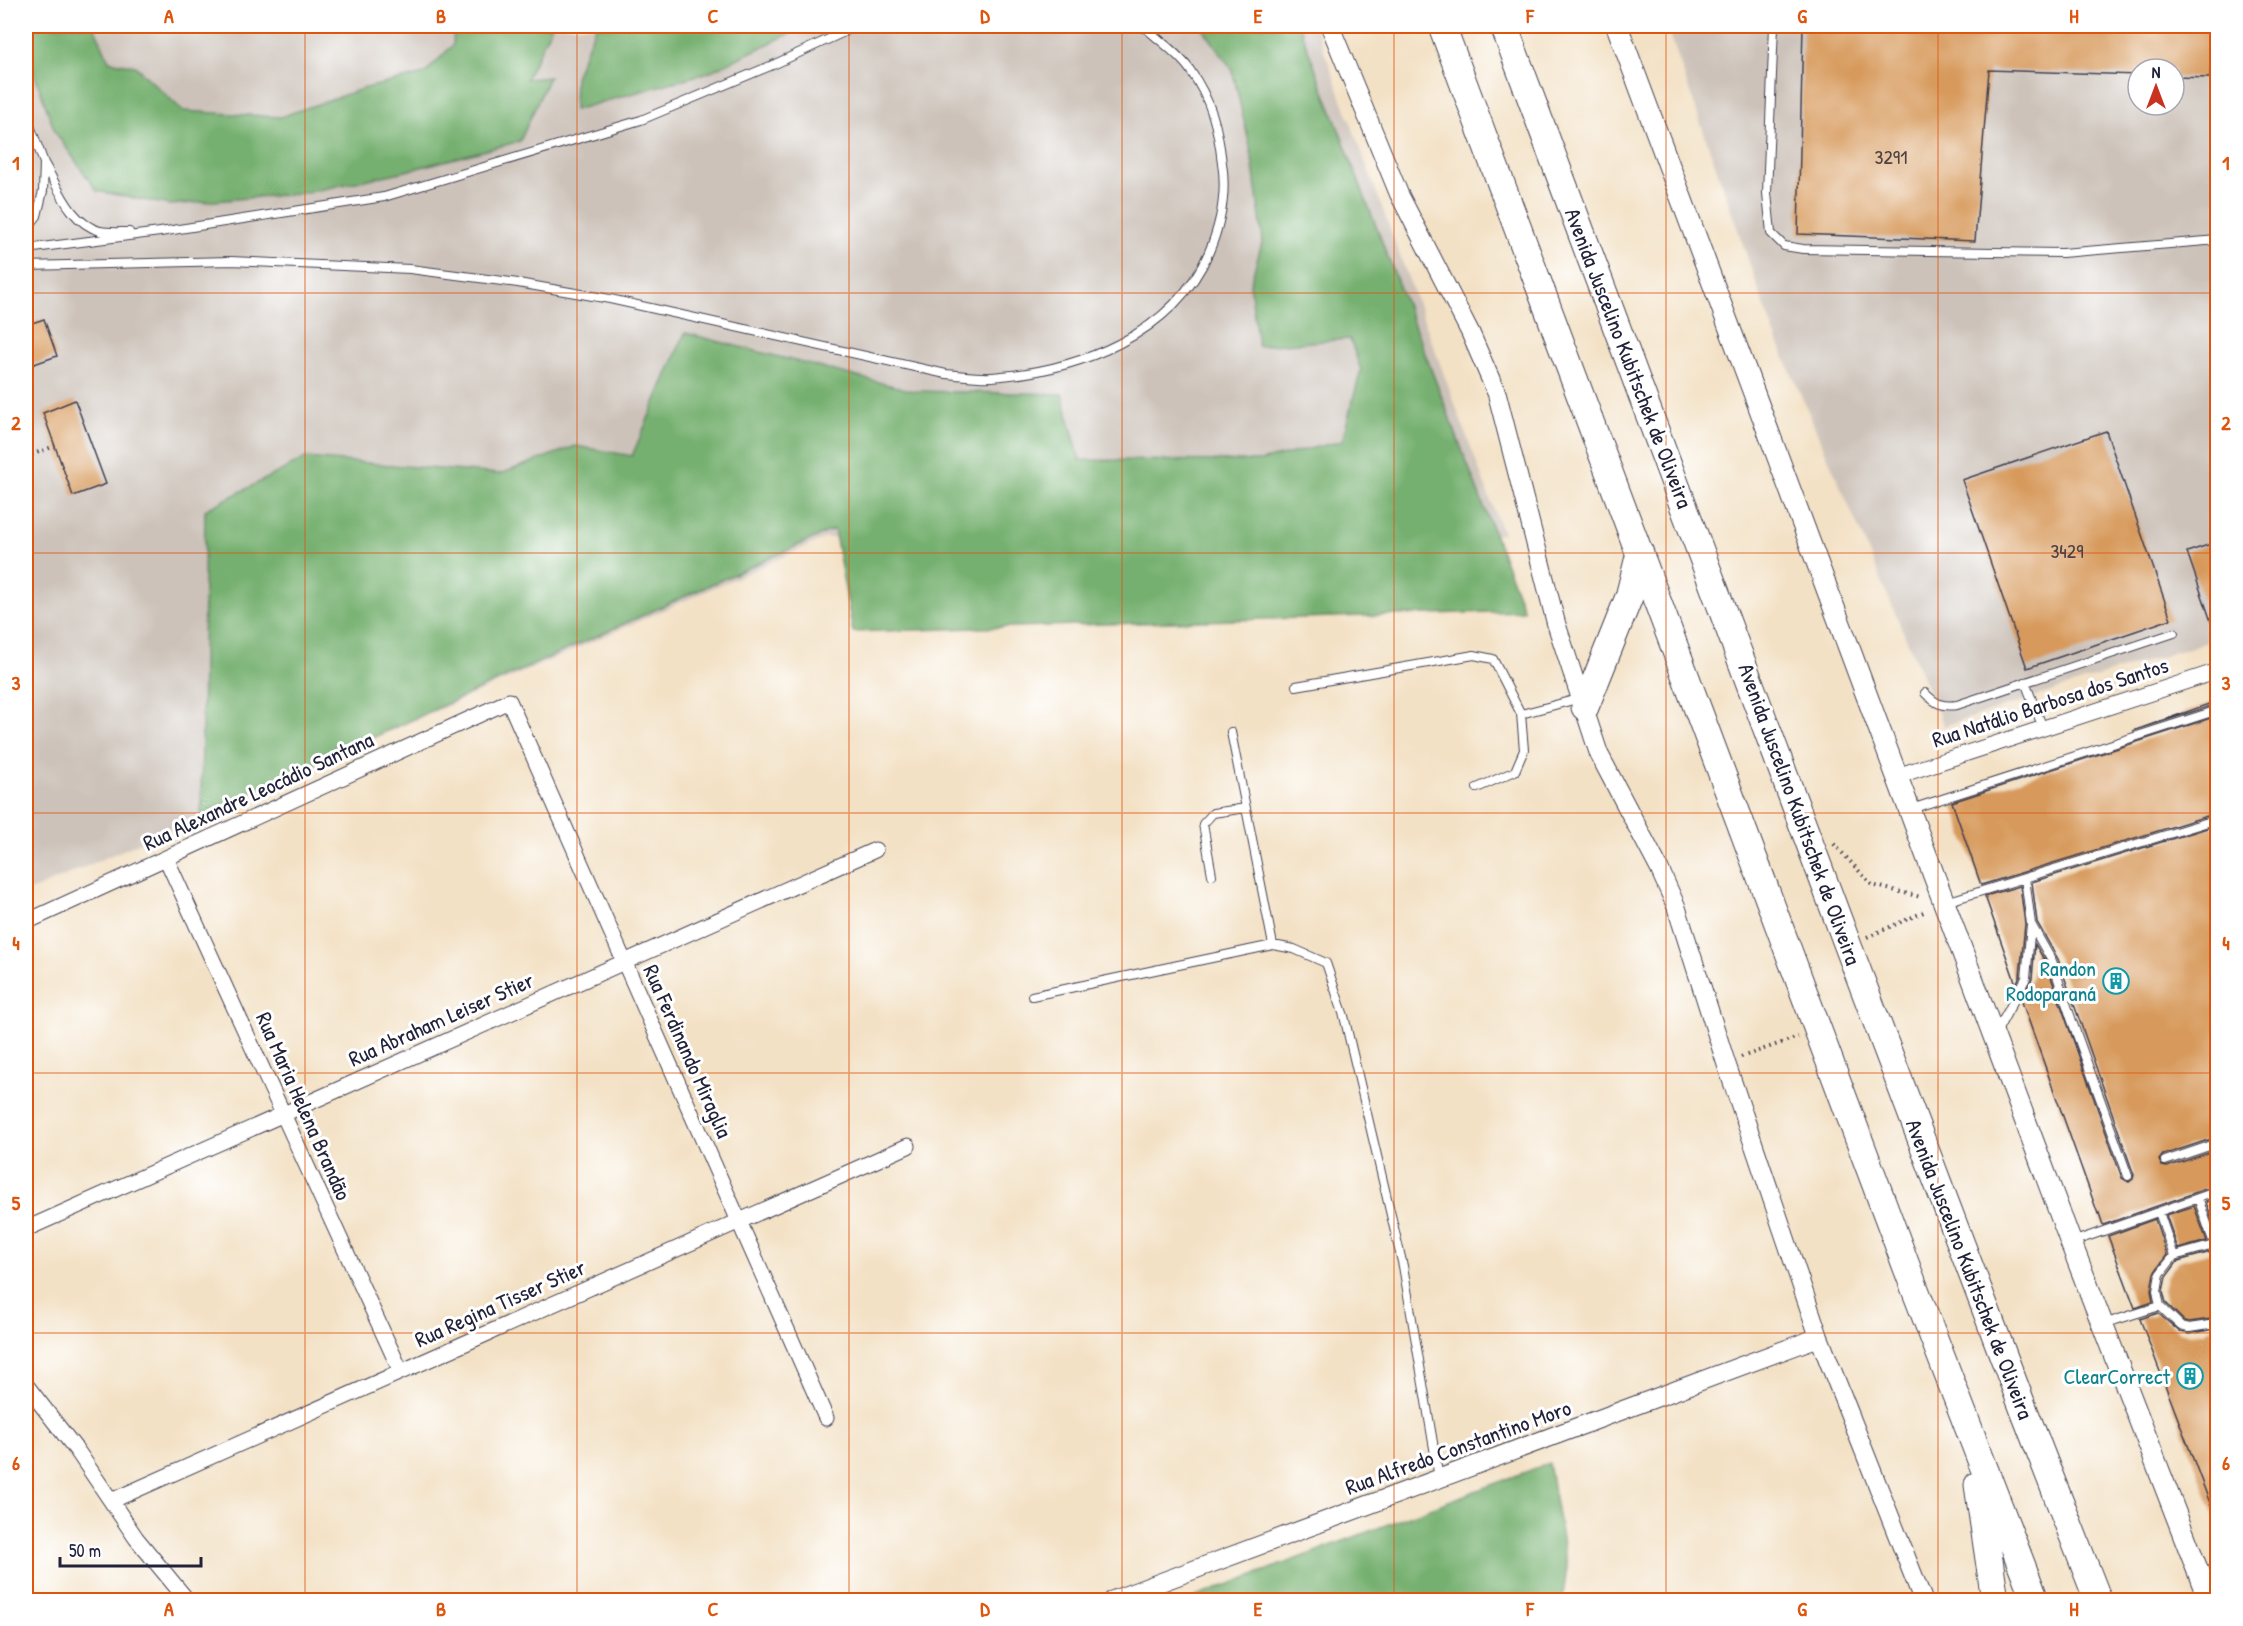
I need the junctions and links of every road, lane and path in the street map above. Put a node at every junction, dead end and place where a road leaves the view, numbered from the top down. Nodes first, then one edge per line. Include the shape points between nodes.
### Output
1 (857, 26) edge
2 (1139, 26) edge
3 (1330, 26) edge
4 (1442, 26) edge
5 (1504, 26) edge
6 (1617, 26) edge
7 (1774, 26) edge
8 (26, 115) edge
9 (44, 163) junction
10 (26, 230) edge
11 (160, 232) junction
12 (2217, 240) edge
13 (26, 249) edge
14 (26, 266) edge
15 (55, 446) dead end
16 (26, 457) edge
17 (1640, 553) junction
18 (2174, 633) dead end
19 (2217, 671) edge
20 (2025, 682) junction
21 (1296, 686) dead end
22 (1925, 693) dead end
23 (509, 701) joint
24 (1583, 703) junction
25 (2217, 710) edge
26 (1521, 714) junction
27 (2043, 728) junction
28 (1231, 732) dead end
29 (1897, 776) junction
30 (1477, 789) dead end
31 (1246, 808) junction
32 (1909, 809) junction
33 (2217, 819) edge
34 (1834, 843) dead end
35 (875, 850) dead end
36 (166, 858) junction
37 (1212, 875) dead end
38 (2025, 878) junction
39 (1944, 903) junction
40 (26, 922) edge
41 (2031, 924) junction
42 (1273, 945) junction
43 (1848, 946) junction
44 (624, 961) junction
45 (1032, 996) dead end
46 (1819, 1029) junction
47 (1994, 1036) junction
48 (1726, 1063) junction
49 (283, 1114) junction
50 (2217, 1143) edge
51 (908, 1146) dead end
52 (2165, 1161) dead end
53 (2128, 1176) dead end
54 (2217, 1191) edge
55 (2198, 1198) junction
56 (2159, 1212) junction
57 (739, 1221) junction
58 (26, 1228) edge
59 (2071, 1243) junction
60 (2214, 1245) junction
61 (2217, 1255) edge
62 (2174, 1256) junction
63 (2160, 1306) junction
64 (2102, 1325) junction
65 (2209, 1325) dead end
66 (1819, 1337) junction
67 (401, 1372) junction
68 (26, 1385) edge
69 (826, 1418) dead end
70 (1967, 1425) junction
71 (1439, 1479) junction
72 (111, 1501) junction
73 (187, 1600) edge
74 (1113, 1600) edge
75 (1923, 1600) edge
76 (1995, 1600) edge
77 (2035, 1600) edge
78 (2098, 1600) edge
79 (2209, 1600) edge

1 - 11 lane via 641,120 395,194
2 - 14 lane via 1189,68 1209,101 1225,184 1219,229 1201,271 1162,316 1137,335 1084,359 1032,372 989,377 946,374 610,299 410,269 231,261
3 - 24 street via 1399,194 1470,332 1497,394 1556,622
4 - 17 highway
5 - 43 highway, Avenida Juscelino Kubitschek de Oliveira
6 - 29 main road
7 - 12 lane via 1767,193 1771,233 1784,246 2062,253
8 - 9 lane
9 - 10 lane via 37,216
9 - 11 lane via 67,207 83,222 100,231
11 - 13 lane
15 - 16 path
17 - 24 highway via 1629,597
17 - 46 highway
18 - 20 lane
19 - 27 street, Rua Natálio Barbosa dos Santos
20 - 22 lane via 1947,706 1936,704
20 - 27 lane
21 - 26 lane via 1474,655 1493,659
23 - 36 street, Rua Alexandre Leocádio Santana
23 - 44 street, Rua Ferdinando Miraglia
24 - 26 lane
24 - 48 street via 1599,754 1676,906
25 - 32 lane
26 - 30 lane via 1524,750 1515,771
27 - 29 street, Rua Natálio Barbosa dos Santos
28 - 31 lane
29 - 32 main road
31 - 37 lane via 1213,813 1203,824
31 - 42 lane
32 - 39 main road
33 - 38 lane
34 - 39 path via 1872,885
35 - 44 street, Rua Abraham Leiser Stier
36 - 40 street, Rua Alexandre Leocádio Santana
36 - 49 street, Rua Maria Helena Brandão
38 - 39 lane
38 - 41 lane
39 - 43 path
39 - 47 main road
41 - 47 lane via 2026,978
41 - 53 lane via 2052,961
42 - 45 lane
42 - 71 lane via 1326,963 1344,1016 1403,1266
43 - 78 highway, Avenida Juscelino Kubitschek de Oliveira
44 - 49 street, Rua Abraham Leiser Stier
44 - 57 street, Rua Ferdinando Miraglia
46 - 48 path
46 - 70 highway
47 - 59 main road
48 - 66 street
49 - 58 street, Rua Abraham Leiser Stier
49 - 67 street, Rua Maria Helena Brandão
50 - 52 lane
51 - 57 street, Rua Regina Tisser Stier
54 - 55 lane
55 - 56 lane
55 - 60 lane
56 - 59 lane
56 - 62 lane
57 - 67 street, Rua Regina Tisser Stier
57 - 69 street, Rua Ferdinando Miraglia
59 - 64 main road
60 - 61 lane
60 - 62 lane
62 - 63 lane via 2160,1274
63 - 64 lane
63 - 65 lane via 2181,1326
64 - 79 main road
66 - 71 street, Rua Alfredo Constantino Moro
66 - 75 street
67 - 72 street, Rua Regina Tisser Stier
68 - 72 street
70 - 76 highway
70 - 77 highway
71 - 74 street, Rua Alfredo Constantino Moro
72 - 73 street

